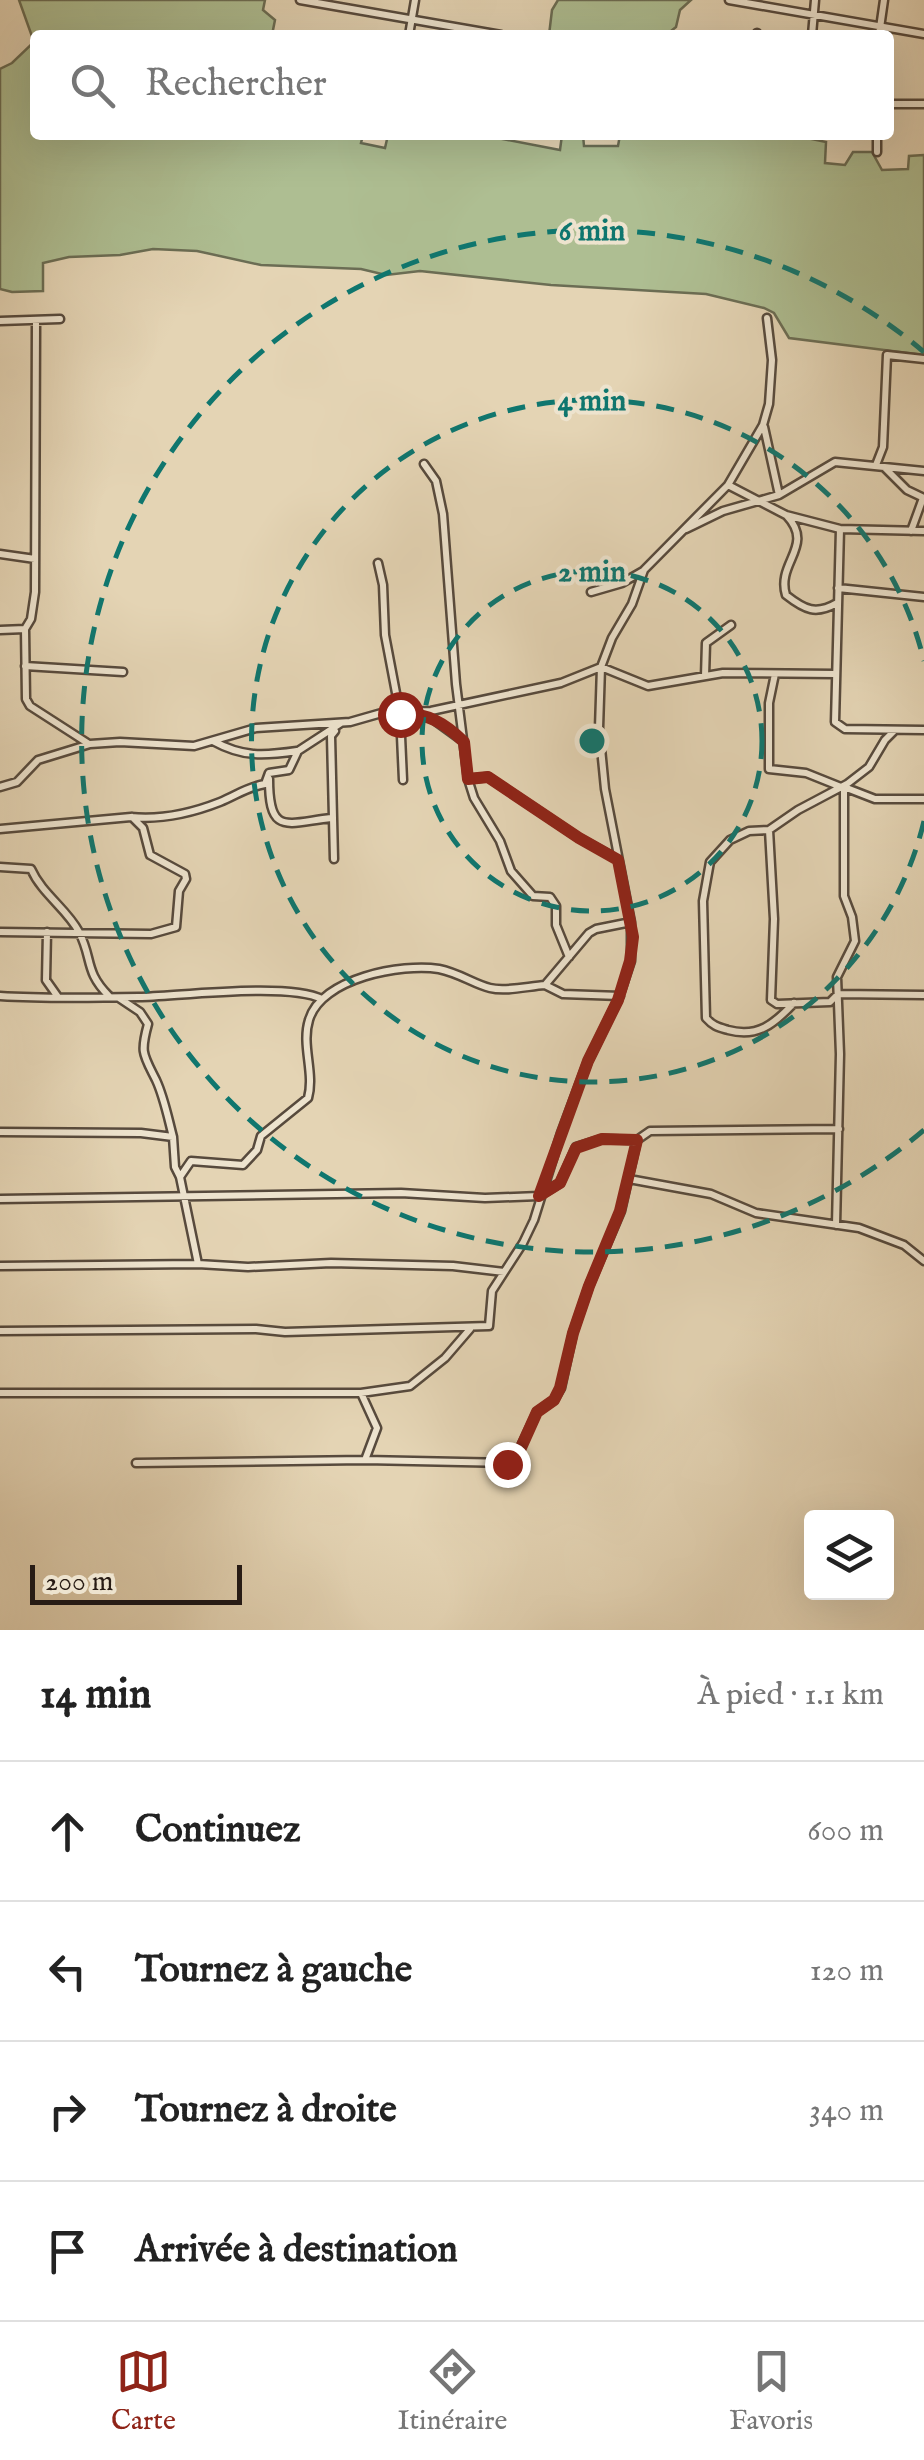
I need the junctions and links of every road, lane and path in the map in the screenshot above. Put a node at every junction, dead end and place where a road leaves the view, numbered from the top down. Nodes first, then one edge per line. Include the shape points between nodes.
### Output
1 (300, 0) edge
2 (415, 0) edge
3 (729, 0) edge
4 (815, 0) edge
5 (884, 0) edge
6 (812, 16) junction
7 (412, 19) junction
8 (410, 30) edge
9 (473, 30) edge
10 (812, 30) edge
11 (879, 30) edge
12 (894, 31) edge
13 (924, 34) edge
14 (894, 104) edge
15 (924, 104) edge
16 (877, 140) edge
17 (877, 152) dead end
18 (767, 318) dead end
19 (60, 320) dead end
20 (0, 322) edge
21 (36, 322) junction
22 (924, 359) edge
23 (764, 426) junction
24 (424, 464) dead end
25 (880, 466) junction
26 (924, 470) edge
27 (728, 485) junction
28 (779, 495) junction
29 (923, 498) edge
30 (761, 502) junction
31 (786, 515) junction
32 (840, 530) junction
33 (682, 531) junction
34 (911, 531) junction
35 (924, 531) edge
36 (0, 554) edge
37 (36, 559) junction
38 (378, 563) dead end
39 (644, 570) junction
40 (838, 588) junction
41 (591, 592) dead end
42 (924, 597) edge
43 (837, 603) junction
44 (731, 625) dead end
45 (25, 628) junction
46 (0, 630) edge
47 (25, 666) junction
48 (601, 667) junction
49 (123, 672) dead end
50 (775, 674) junction
51 (835, 674) junction
52 (705, 676) junction
53 (458, 705) junction
54 (423, 712) junction
55 (400, 714) junction
56 (342, 722) junction
57 (924, 730) edge
58 (894, 731) junction
59 (211, 740) junction
60 (464, 742) junction
61 (90, 744) junction
62 (298, 751) junction
63 (269, 773) junction
64 (468, 779) junction
65 (403, 780) dead end
66 (0, 787) edge
67 (841, 787) junction
68 (924, 799) edge
69 (132, 816) junction
70 (331, 818) junction
71 (0, 829) edge
72 (769, 830) junction
73 (334, 859) dead end
74 (618, 860) junction
75 (0, 866) edge
76 (632, 922) junction
77 (0, 932) edge
78 (47, 932) junction
79 (79, 932) junction
80 (569, 957) junction
81 (545, 985) junction
82 (838, 994) junction
83 (924, 995) edge
84 (0, 996) edge
85 (620, 996) junction
86 (114, 997) junction
87 (58, 998) junction
88 (322, 999) junction
89 (794, 1003) junction
90 (839, 1130) junction
91 (0, 1132) edge
92 (173, 1137) junction
93 (637, 1140) junction
94 (180, 1178) junction
95 (630, 1179) junction
96 (539, 1196) junction
97 (184, 1198) junction
98 (0, 1199) edge
99 (836, 1225) junction
100 (924, 1261) edge
101 (198, 1264) junction
102 (0, 1266) edge
103 (504, 1272) junction
104 (471, 1328) junction
105 (0, 1332) edge
106 (0, 1393) edge
107 (362, 1393) junction
108 (365, 1460) junction
109 (136, 1463) dead end

1 - 7 street
2 - 7 street
3 - 6 street
4 - 6 street
5 - 11 street
6 - 10 street
6 - 11 street
7 - 8 street
7 - 9 street
12 - 13 street
14 - 15 street
16 - 17 street
18 - 23 street via 772,360
19 - 21 street
20 - 21 street
21 - 37 street
22 - 25 street via 887,355
23 - 27 street
23 - 28 street
24 - 53 street via 443,514
25 - 26 street
25 - 28 street via 835,462
25 - 29 street
27 - 30 street
27 - 33 street
28 - 30 street
29 - 34 street
30 - 31 street
30 - 33 street
31 - 32 street
31 - 43 street via 799,537 784,580 786,594 809,611
32 - 34 street
32 - 40 street
33 - 39 street
34 - 35 street
36 - 37 street
37 - 45 street via 34,605
38 - 55 street
39 - 41 street
39 - 48 street
40 - 42 street
40 - 43 street
43 - 51 street
44 - 52 street via 706,643
45 - 46 street
45 - 47 street
47 - 49 street
47 - 61 street via 26,703
48 - 52 street via 648,686
48 - 53 street via 562,683
48 - 74 street via 604,789
50 - 51 street
50 - 52 street
50 - 67 street via 769,769
51 - 58 street via 834,722
53 - 54 street
53 - 60 street
54 - 55 street
54 - 60 street
55 - 56 street
55 - 65 street
56 - 59 street via 256,728
56 - 62 street
56 - 70 street via 331,736
57 - 58 street
58 - 67 street via 869,767
59 - 61 street via 194,746
59 - 62 street via 230,752
60 - 64 street
61 - 66 street via 38,760 18,782
62 - 63 street via 290,770
63 - 69 street via 265,784 223,801 164,817
63 - 70 street via 275,819 283,824
64 - 74 street via 488,777
64 - 80 street via 512,871 533,896 550,896 556,906
67 - 72 street
68 - 82 street via 875,799 844,787 844,896 855,941 837,976
69 - 71 street
69 - 79 street via 150,854 184,874 179,922 151,934
70 - 73 street
72 - 89 street via 772,1000
72 - 89 street via 730,840 710,862 703,901 705,1014 712,1025 749,1034 774,1024
74 - 76 street
75 - 79 street via 31,870
76 - 80 street via 596,928
76 - 85 street
77 - 78 street
78 - 79 street
78 - 87 street via 46,980
79 - 86 street via 95,982
80 - 81 street
81 - 85 street via 563,994
81 - 88 street via 492,989 422,968 340,985
82 - 83 street
82 - 89 street via 830,1002
82 - 90 street
84 - 87 street
85 - 96 street via 588,1061
86 - 87 street
86 - 88 street via 224,992
86 - 92 street via 148,1024 145,1064
88 - 94 street via 309,1019 308,1098 261,1136 243,1165 192,1162
90 - 93 street via 650,1132
90 - 99 street
91 - 92 street
92 - 94 street
93 - 95 street
93 - 96 street via 602,1139 576,1148 560,1183
94 - 97 street
95 - 99 street via 711,1194 756,1213
95 - 108 street via 573,1333 560,1388 537,1412 515,1461
96 - 97 street
96 - 103 street via 523,1244
97 - 98 street
97 - 101 street
99 - 100 street via 904,1244
101 - 102 street
101 - 103 street
103 - 104 street via 490,1298 489,1326
104 - 105 street
104 - 107 street via 410,1386
106 - 107 street
107 - 108 street via 377,1428
108 - 109 street

